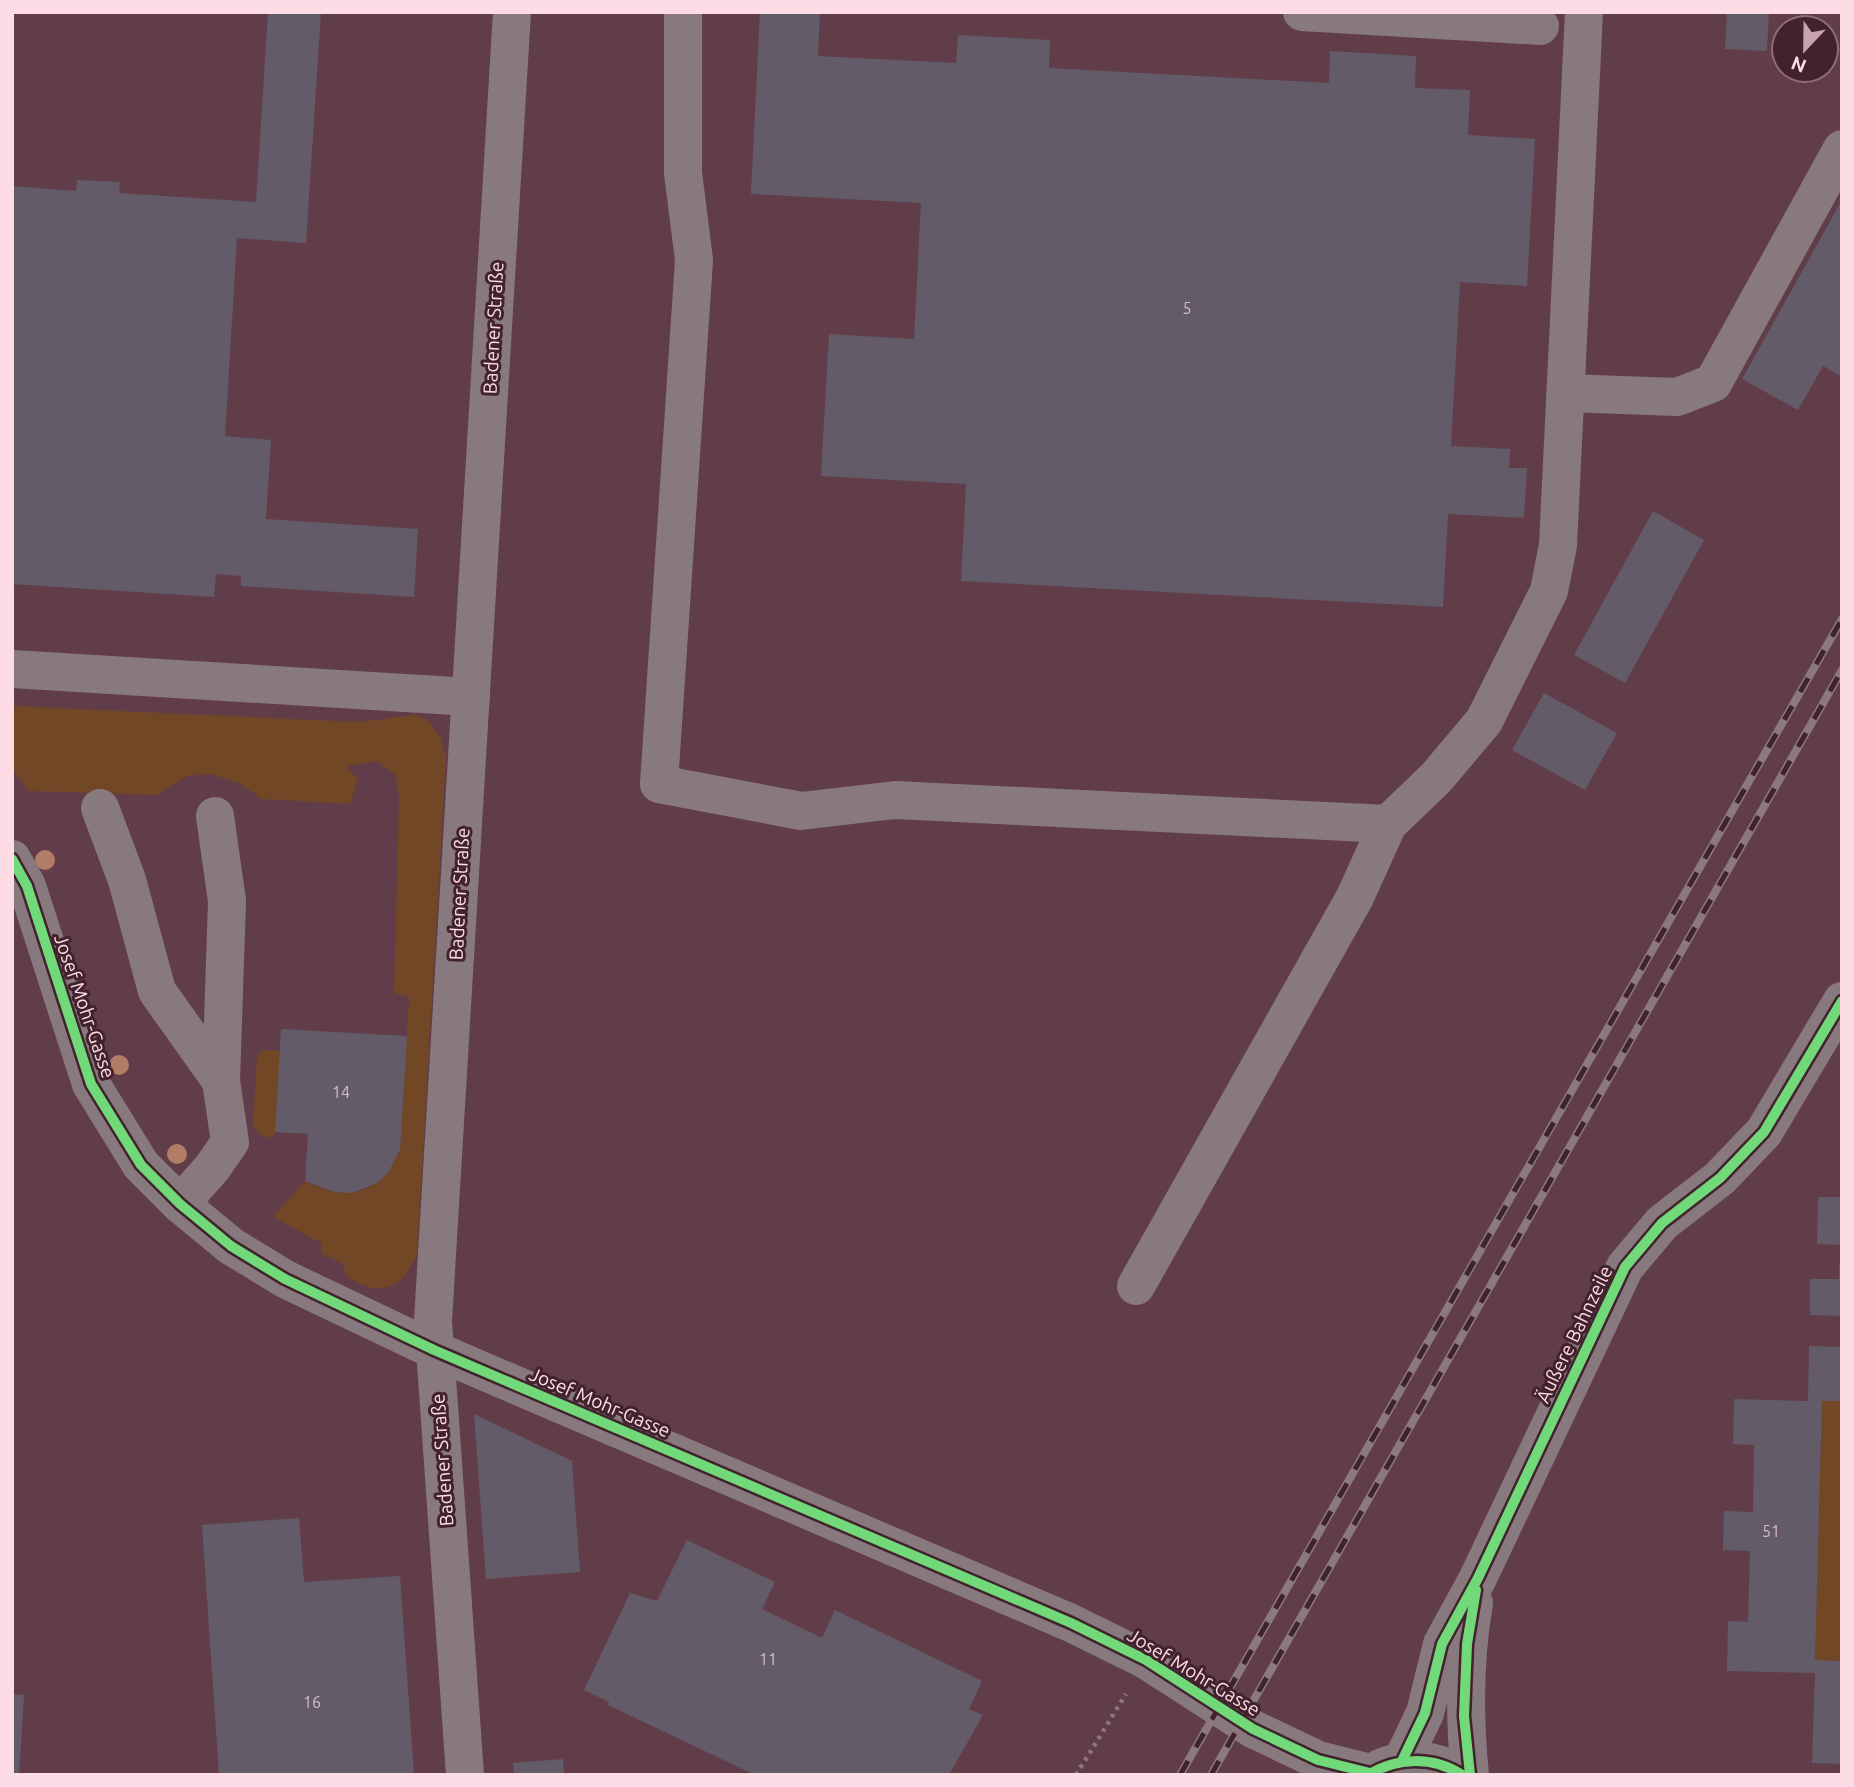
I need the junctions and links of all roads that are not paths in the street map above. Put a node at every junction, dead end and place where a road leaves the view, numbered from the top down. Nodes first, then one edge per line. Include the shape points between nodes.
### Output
1 (512, 12) edge
2 (684, 12) edge
3 (1302, 12) edge
4 (1584, 12) edge
5 (1540, 26) dead end
6 (1842, 149) edge
7 (1566, 393) junction
8 (12, 669) edge
9 (471, 697) junction
10 (100, 808) dead end
11 (215, 816) dead end
12 (1388, 824) junction
13 (12, 859) edge
14 (1839, 1013) edge
15 (220, 1081) junction
16 (180, 1204) junction
17 (1136, 1286) dead end
18 (435, 1350) junction
19 (1478, 1578) junction
20 (1253, 1729) junction
21 (1380, 1770) edge
22 (465, 1775) edge
23 (1286, 1775) edge
24 (1462, 1775) edge
25 (1470, 1775) edge

1 - 9 street, Badener Straße
2 - 12 street via 683,173 694,260 659,783 801,811 895,800
3 - 5 street
4 - 7 street
6 - 7 street via 1713,383 1677,397
7 - 12 street via 1558,545 1549,591 1484,721 1436,778
8 - 9 street
9 - 18 street, Badener Straße via 433,1321
10 - 15 street via 127,880 157,991
11 - 15 street via 227,901
12 - 17 street via 1355,897
13 - 16 street, Josef Mohr-Gasse via 27,886 91,1084 141,1164
14 - 19 street, Äußere Bahnzeile via 1764,1132 1720,1178 1662,1223 1625,1267
15 - 16 street via 230,1142
16 - 18 street, Josef Mohr-Gasse via 231,1246 285,1279
18 - 20 street, Josef Mohr-Gasse via 1071,1623 1146,1660
18 - 22 street, Badener Straße
19 - 21 street, Äußere Bahnzeile via 1442,1644 1425,1713
19 - 25 street, Äußere Bahnzeile via 1467,1644 1464,1716
20 - 21 street, Josef Mohr-Gasse via 1318,1760
20 - 23 street, Josef Mohr-Gasse
21 - 24 street via 1426,1761

